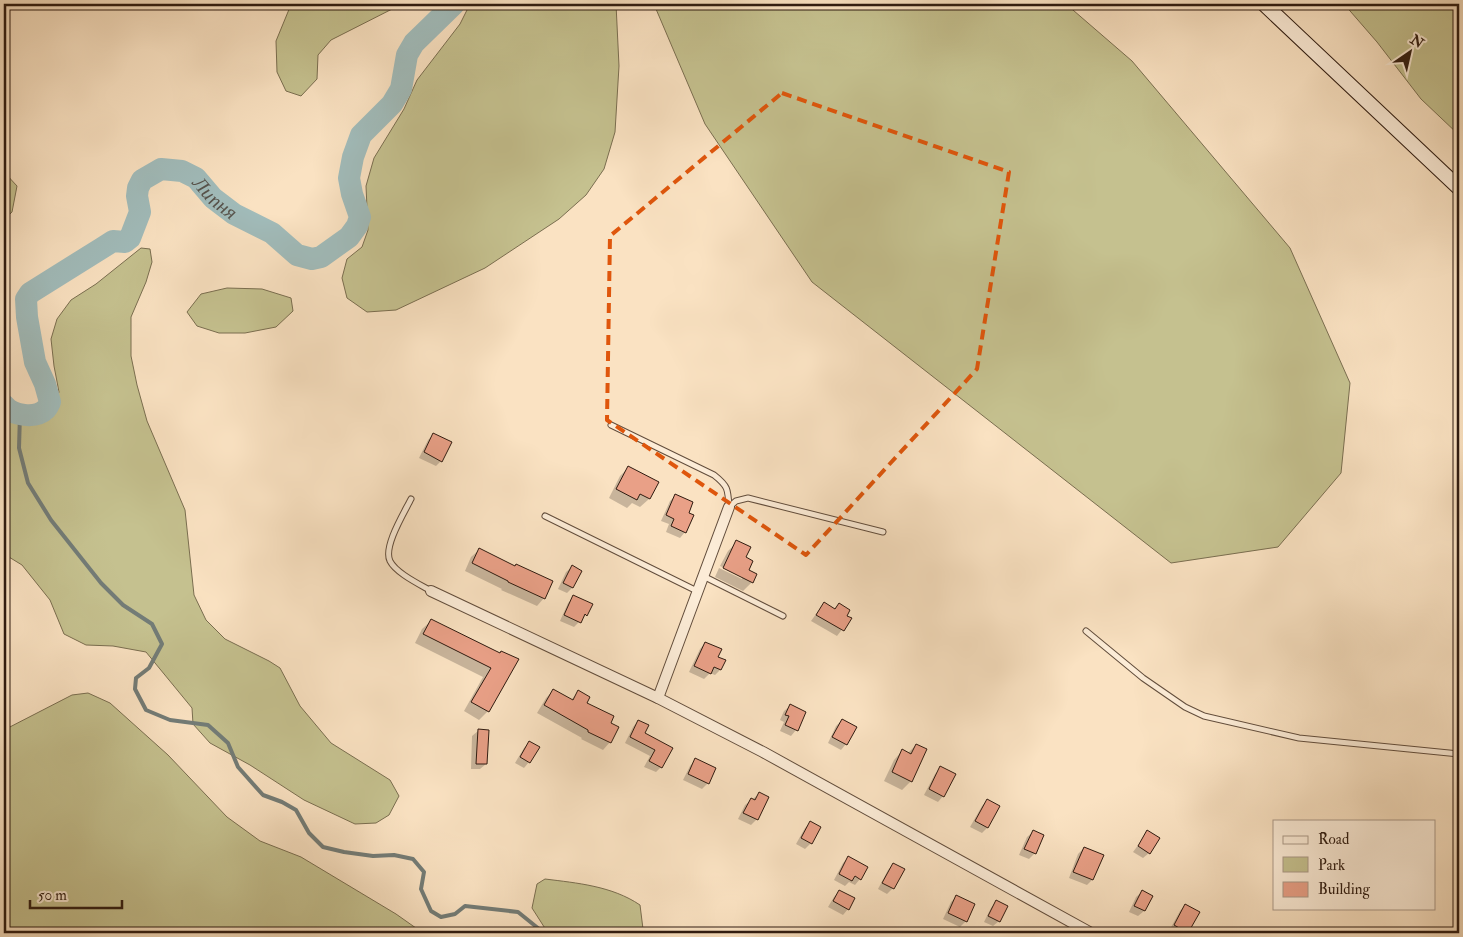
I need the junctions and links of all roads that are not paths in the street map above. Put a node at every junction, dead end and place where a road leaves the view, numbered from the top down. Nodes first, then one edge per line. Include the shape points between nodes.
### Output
1 (1264, 4) edge
2 (1459, 188) edge
3 (611, 425) dead end
4 (411, 499) dead end
5 (729, 507) junction
6 (545, 516) dead end
7 (884, 532) dead end
8 (702, 575) junction
9 (697, 591) junction
10 (431, 592) joint
11 (783, 616) dead end
12 (1086, 631) dead end
13 (658, 698) junction
14 (1459, 754) edge
15 (1091, 933) edge

1 - 2 main road
3 - 5 lane via 714,475 724,483
4 - 10 lane via 388,552 390,561 399,570
5 - 7 lane via 736,500 748,498
5 - 8 street
6 - 9 lane
8 - 9 street
8 - 11 lane
9 - 13 street
10 - 13 street
12 - 14 lane via 1143,678 1204,716 1299,738
13 - 15 street via 764,752

